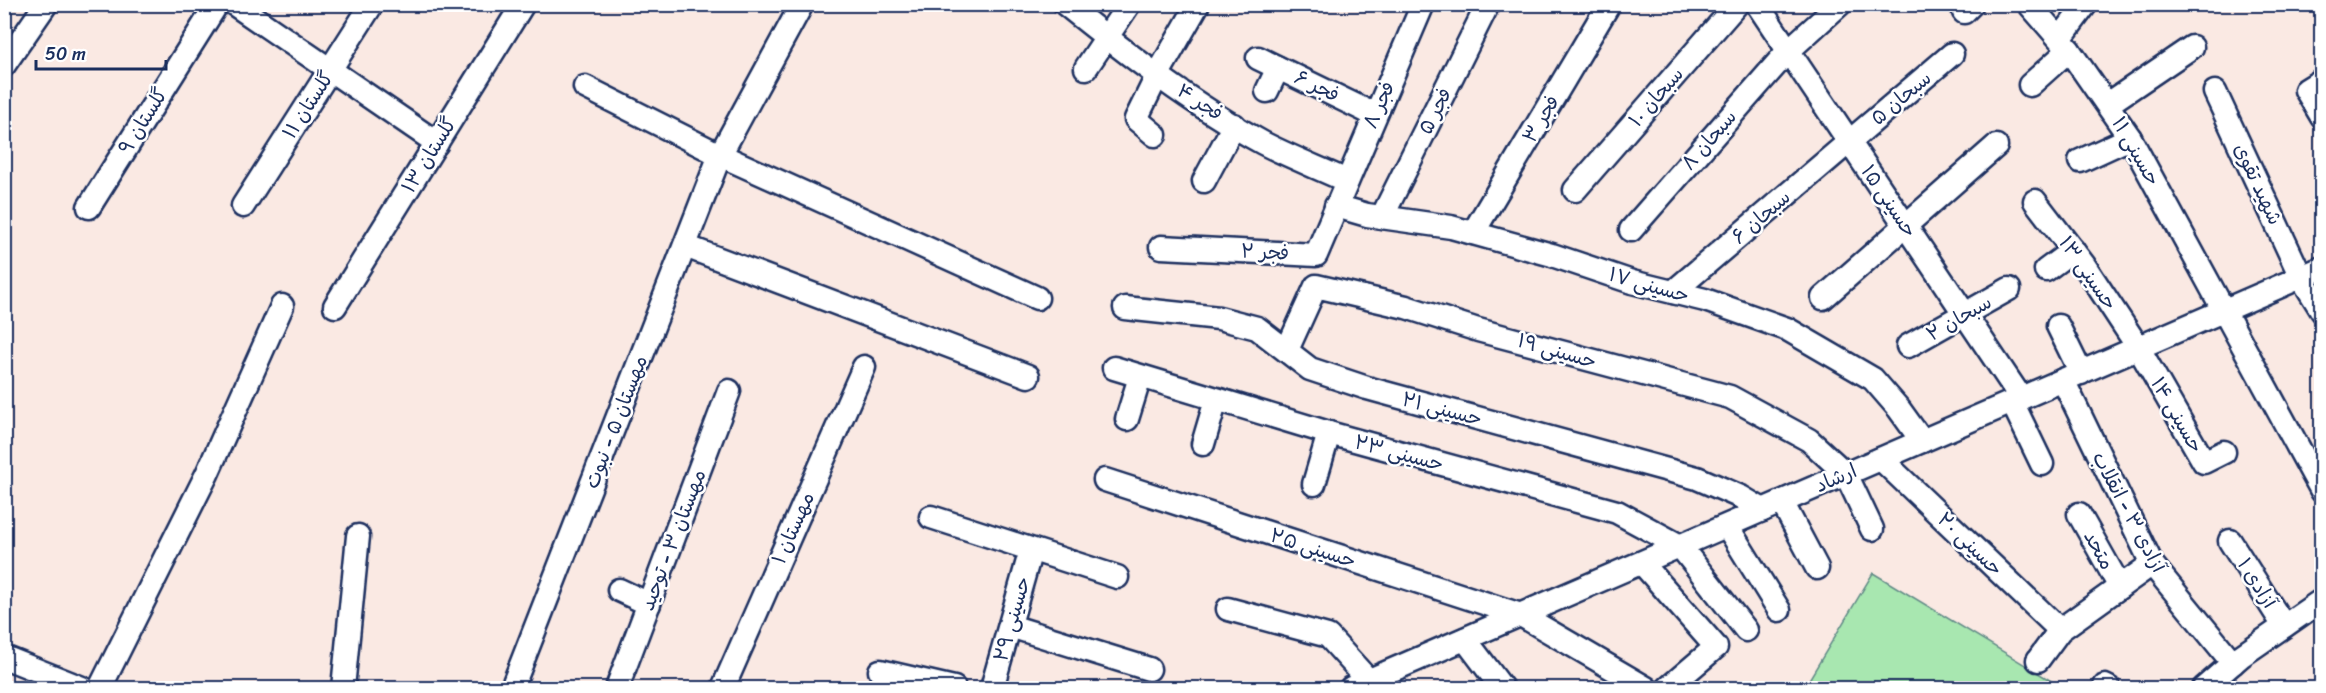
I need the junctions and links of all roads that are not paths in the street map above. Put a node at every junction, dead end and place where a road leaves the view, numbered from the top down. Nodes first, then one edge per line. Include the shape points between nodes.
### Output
1 (46, 4) edge
2 (217, 4) edge
3 (234, 4) edge
4 (372, 4) edge
5 (524, 4) edge
6 (802, 4) edge
7 (1065, 4) edge
8 (1129, 4) edge
9 (1198, 4) edge
10 (1424, 4) edge
11 (1488, 4) edge
12 (1737, 4) edge
13 (1757, 4) edge
14 (1840, 4) edge
15 (2029, 4) edge
16 (2086, 4) edge
17 (1617, 8) edge
18 (1105, 37) junction
19 (2065, 45) junction
20 (2192, 47) dead end
21 (1788, 51) junction
22 (1952, 54) dead end
23 (4, 65) edge
24 (1086, 68) dead end
25 (330, 70) junction
26 (1158, 74) junction
27 (2030, 85) dead end
28 (2314, 85) edge
29 (585, 87) dead end
30 (1267, 91) dead end
31 (2215, 92) dead end
32 (2108, 104) junction
33 (1375, 115) junction
34 (2322, 117) edge
35 (1234, 125) junction
36 (1155, 135) dead end
37 (2130, 138) junction
38 (1849, 141) junction
39 (437, 143) junction
40 (1996, 146) dead end
41 (720, 155) junction
42 (2080, 161) dead end
43 (1203, 181) dead end
44 (1347, 181) junction
45 (1575, 190) dead end
46 (2035, 201) dead end
47 (243, 206) dead end
48 (1336, 206) junction
49 (89, 207) dead end
50 (1382, 217) junction
51 (1906, 226) junction
52 (1631, 230) dead end
53 (1473, 233) junction
54 (685, 246) junction
55 (1161, 247) dead end
56 (2073, 250) junction
57 (2322, 268) edge
58 (2046, 270) dead end
59 (2301, 277) junction
60 (2009, 289) dead end
61 (1673, 292) junction
62 (1037, 298) dead end
63 (1823, 298) dead end
64 (282, 306) dead end
65 (335, 306) dead end
66 (1125, 308) dead end
67 (2223, 311) junction
68 (2322, 311) edge
69 (1965, 314) junction
70 (2058, 326) dead end
71 (1908, 346) dead end
72 (2138, 347) junction
73 (1287, 350) junction
74 (864, 367) dead end
75 (1114, 368) dead end
76 (1028, 376) dead end
77 (2072, 376) junction
78 (1140, 377) junction
79 (729, 391) dead end
80 (1216, 400) junction
81 (2017, 400) junction
82 (1127, 419) dead end
83 (1329, 434) junction
84 (1922, 441) junction
85 (1203, 444) dead end
86 (2224, 452) dead end
87 (1881, 459) junction
88 (2042, 464) dead end
89 (1846, 474) junction
90 (1105, 480) dead end
91 (1314, 484) dead end
92 (2322, 490) edge
93 (1773, 506) junction
94 (2079, 514) dead end
95 (931, 517) dead end
96 (1727, 526) junction
97 (1872, 529) dead end
98 (358, 536) dead end
99 (2230, 541) dead end
100 (1680, 546) junction
101 (1031, 550) junction
102 (1642, 563) junction
103 (2152, 564) junction
104 (1816, 568) dead end
105 (1117, 577) dead end
106 (2120, 587) junction
107 (619, 590) dead end
108 (2322, 600) edge
109 (649, 604) junction
110 (1228, 609) dead end
111 (1779, 610) dead end
112 (1521, 615) junction
113 (1010, 626) junction
114 (2284, 626) junction
115 (1746, 630) dead end
116 (2060, 630) junction
117 (1465, 639) junction
118 (4, 657) edge
119 (2038, 660) dead end
120 (2233, 663) junction
121 (1149, 669) dead end
122 (880, 671) dead end
123 (1360, 685) edge
124 (82, 688) edge
125 (100, 688) edge
126 (343, 688) edge
127 (512, 688) edge
128 (617, 688) edge
129 (723, 688) edge
130 (954, 688) edge
131 (992, 688) edge
132 (1502, 688) edge
133 (1646, 688) edge
134 (1668, 688) edge
135 (2204, 688) edge

1 - 23 street
2 - 49 street, گلستان ۹
3 - 25 street
4 - 25 street, گلستان ۱۱
5 - 39 street, گلستان ۱۳
6 - 41 street, مهستان ۵ - نبوت
7 - 18 street, فجر ۴
8 - 18 street
9 - 26 street
10 - 33 street, فجر ۸
11 - 50 street, فجر ۵
12 - 45 street, سبحان ۱۰
13 - 21 street, حسینی ۱۵
14 - 21 street, سبحان ۸
15 - 19 street, حسینی ۱۱
16 - 19 street
17 - 53 street, فجر ۳
18 - 24 street
18 - 26 street, فجر ۴
19 - 27 street
19 - 32 street, حسینی ۱۱
20 - 32 street
21 - 38 street, حسینی ۱۵
21 - 52 street, سبحان ۸
22 - 38 street, سبحان ۵
25 - 39 street
25 - 47 street, گلستان ۱۱
26 - 35 street, فجر ۴
26 - 36 street via 1136,118
28 - 34 street
29 - 41 street
30 - 33 street, فجر ۶ via 1268,63
31 - 59 street, شهید تقوی
32 - 37 street, حسینی ۱۱
33 - 44 street, فجر ۸
35 - 43 street
35 - 44 street, فجر ۴ via 1263,143
37 - 42 street
37 - 67 street, حسینی ۱۱
38 - 51 street, حسینی ۱۵
38 - 61 street, سبحان ۶
39 - 65 street, گلستان ۱۳
40 - 51 street
41 - 54 street, مهستان ۵ - نبوت
41 - 62 street
44 - 48 street, فجر ۸
46 - 56 street, حسینی ۱۳
48 - 50 street, حسینی ۱۷
48 - 55 street, فجر ۲ via 1316,255
50 - 53 street, حسینی ۱۷
51 - 63 street
51 - 69 street, حسینی ۱۵
53 - 61 street, حسینی ۱۷
54 - 76 street
54 - 127 street, مهستان ۵ - نبوت
56 - 58 street
56 - 72 street, حسینی ۱۳
57 - 59 street, ارشاد
59 - 67 street, ارشاد
59 - 68 street, شهید تقوی
60 - 69 street, سبحان ۲
61 - 84 street, حسینی ۱۷ via 1787,329 1873,379
64 - 125 street via 207,474
66 - 73 street, حسینی ۲۱ via 1219,318 1257,328
67 - 72 street, ارشاد
67 - 92 street, حسینی ۱۱
69 - 71 street, سبحان ۲
69 - 81 street, حسینی ۱۵
70 - 77 street, آزادی ۳ - انقلاب
72 - 77 street, ارشاد
72 - 86 street, حسینی ۱۴ via 2204,462
73 - 89 street, حسینی ۱۹ via 1316,286 1406,307 1730,397 1809,440
73 - 93 street, حسینی ۲۱ via 1310,369 1357,385 1697,478
74 - 129 street, مهستان ۱
75 - 78 street, حسینی ۲۳
77 - 81 street, ارشاد
77 - 103 street, آزادی ۳ - انقلاب
78 - 80 street, حسینی ۲۳
78 - 82 street
79 - 109 street, مهستان ۳ - توحید
80 - 83 street, حسینی ۲۳
80 - 85 street
81 - 84 street, ارشاد
81 - 88 street, حسینی ۱۵
83 - 91 street
83 - 100 street, حسینی ۲۳ via 1617,512
84 - 87 street, ارشاد
87 - 89 street, ارشاد
87 - 116 street, حسینی ۲۰
89 - 93 street, ارشاد
89 - 97 street
90 - 112 street, حسینی ۲۵
93 - 96 street, ارشاد
93 - 104 street
94 - 106 street, متحد
95 - 101 street, حسینی ۲۹
96 - 100 street, ارشاد
96 - 111 street
98 - 126 street
99 - 114 street, آزادی ۱
100 - 102 street, ارشاد
100 - 115 street
101 - 105 street, حسینی ۲۹
101 - 113 street, حسینی ۲۹
102 - 112 street, ارشاد
102 - 134 street via 1716,647
103 - 106 street
103 - 120 street, آزادی ۳ - انقلاب
106 - 116 street
107 - 109 street
108 - 114 street
109 - 128 street, مهستان ۳ - توحید
110 - 123 street via 1328,636
112 - 117 street, ارشاد
112 - 133 street, حسینی ۲۵
113 - 121 street
113 - 131 street, حسینی ۲۹
114 - 120 street
116 - 119 street
117 - 123 street, ارشاد
117 - 132 street
118 - 124 street
120 - 135 street
122 - 130 street

